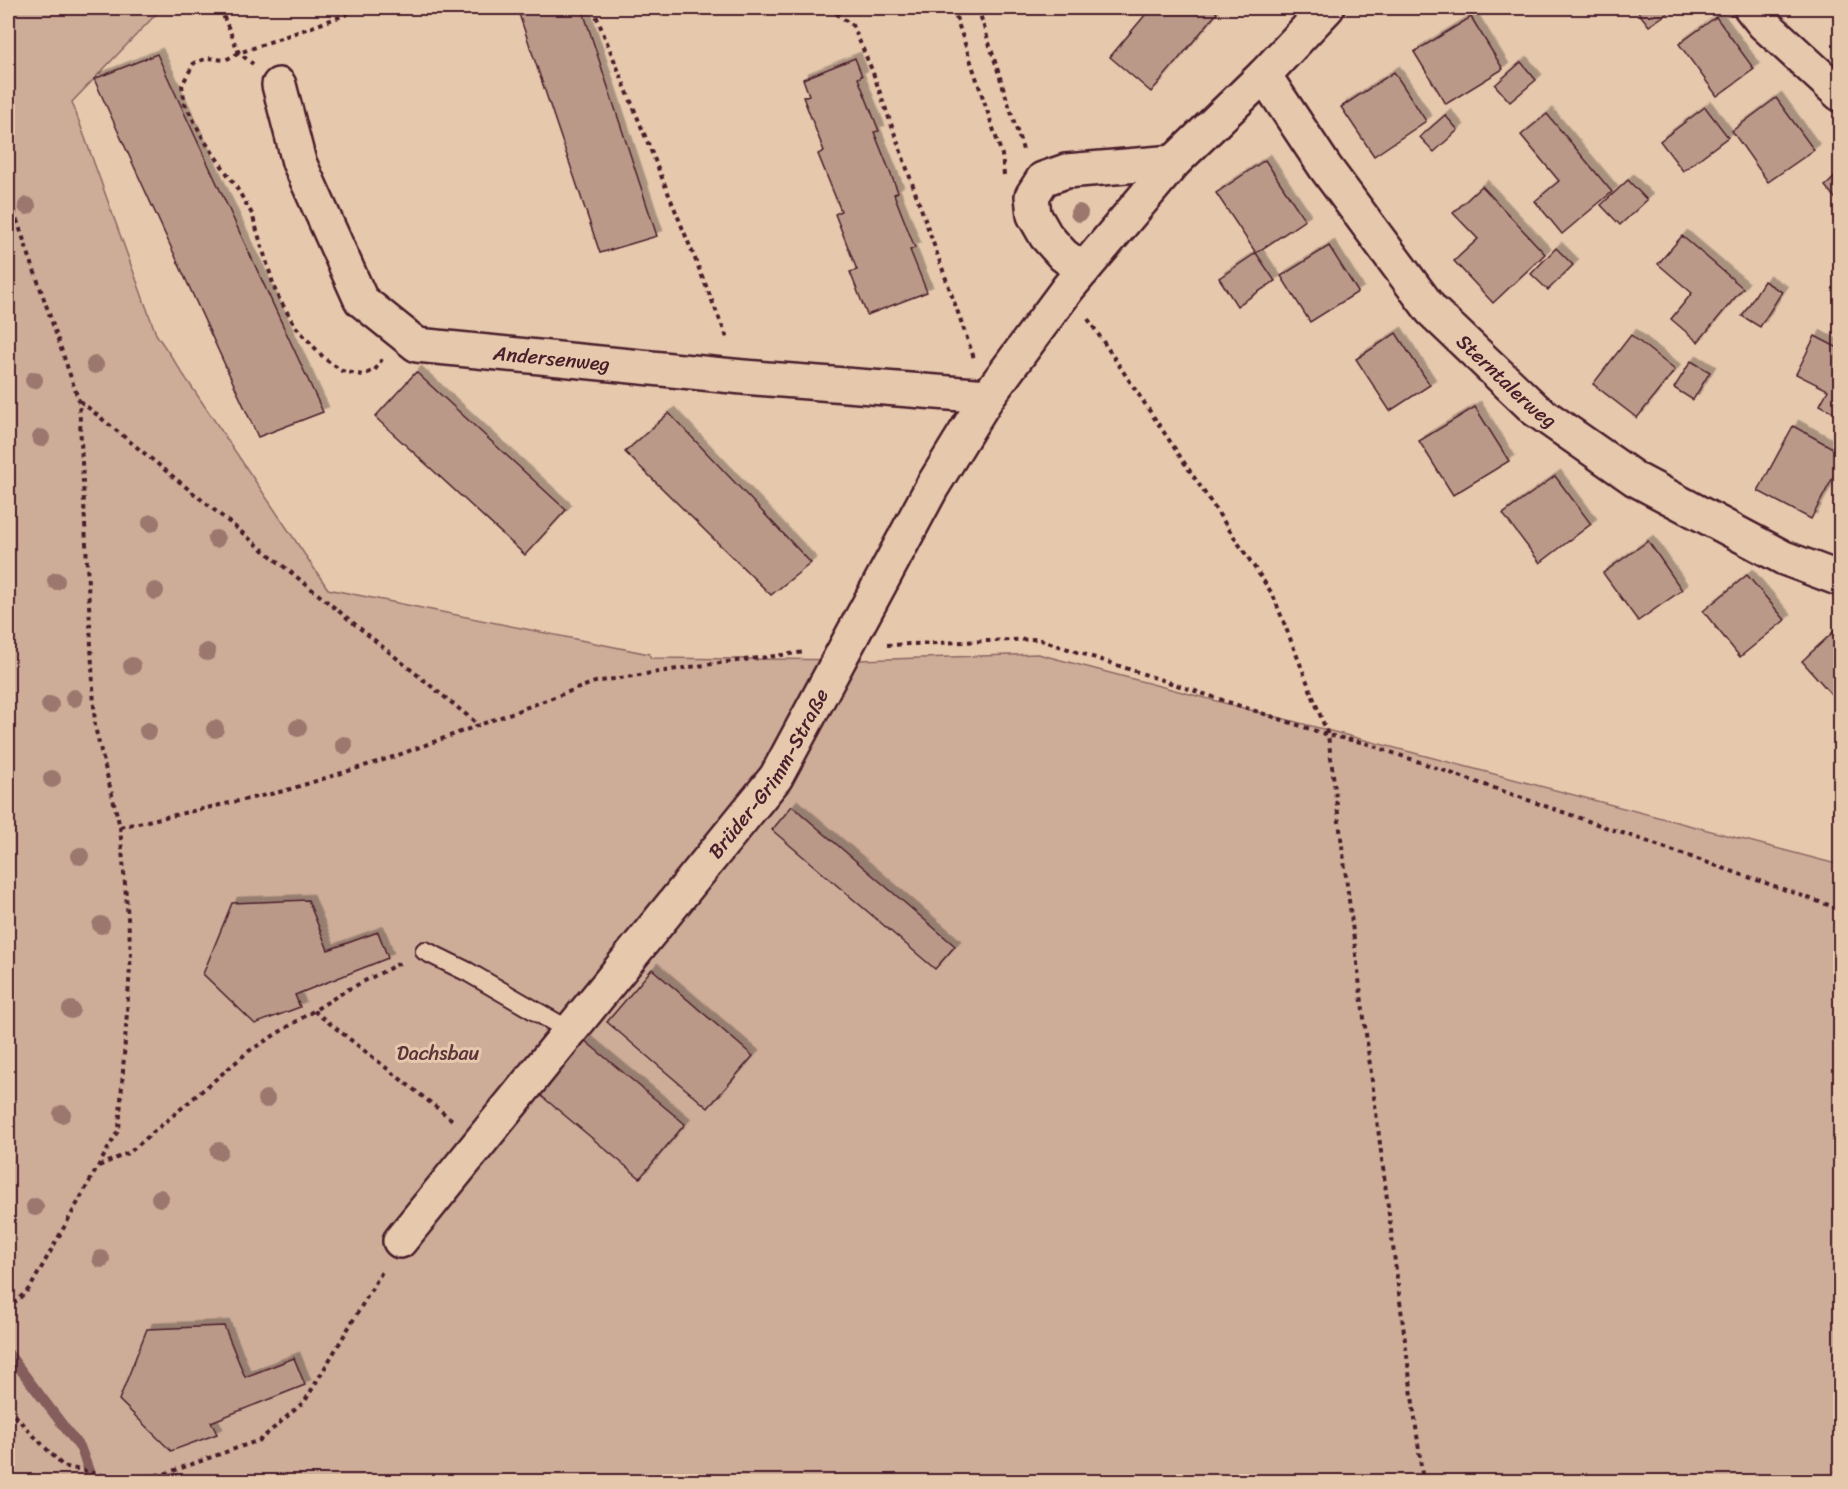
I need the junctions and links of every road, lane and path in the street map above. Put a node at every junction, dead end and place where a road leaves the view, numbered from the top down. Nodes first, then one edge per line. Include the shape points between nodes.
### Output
1 (220, 8) edge
2 (593, 8) edge
3 (829, 8) edge
4 (953, 8) edge
5 (970, 8) edge
6 (978, 8) edge
7 (1327, 8) edge
8 (1751, 8) edge
9 (956, 14) junction
10 (1264, 75) junction
11 (279, 85) joint
12 (1840, 94) edge
13 (1174, 162) junction
14 (1005, 177) dead end
15 (1043, 179) junction
16 (8, 194) edge
17 (1076, 279) junction
18 (742, 377) junction
19 (988, 396) junction
20 (79, 401) junction
21 (1840, 579) edge
22 (844, 647) junction
23 (480, 726) junction
24 (1328, 735) junction
25 (120, 827) junction
26 (1840, 909) edge
27 (424, 951) joint
28 (314, 1011) junction
29 (570, 1031) junction
30 (480, 1142) junction
31 (98, 1166) junction
32 (400, 1241) joint
33 (8, 1309) edge
34 (8, 1409) edge
35 (120, 1480) edge
36 (1423, 1482) edge

1 - 11 path via 239,53
2 - 18 path
3 - 19 path via 853,26 872,70
4 - 9 path
5 - 9 path
6 - 15 path via 1022,150
7 - 10 street, Brüder-Grimm-Straße
8 - 12 street via 1763,24
9 - 14 path via 1002,155
10 - 13 street, Brüder-Grimm-Straße
10 - 21 street, Sterntalerweg via 1325,167 1431,310 1536,410 1635,479 1784,558
11 - 18 street, Andersenweg via 299,162 361,300 417,345
13 - 15 street via 1066,171
13 - 17 street, Brüder-Grimm-Straße
15 - 17 street via 1032,196 1035,215
16 - 20 path
17 - 19 street, Brüder-Grimm-Straße
17 - 24 path via 1273,595
18 - 19 street, Andersenweg
19 - 22 street, Brüder-Grimm-Straße via 932,487
20 - 23 path
20 - 25 path via 94,727
22 - 23 path via 595,682
22 - 24 path via 1038,639
22 - 29 street, Brüder-Grimm-Straße via 776,777
23 - 25 path via 284,791
24 - 26 path via 1365,743
24 - 36 path
25 - 31 path via 131,953 119,1129
27 - 28 path
27 - 29 lane
28 - 30 path
28 - 31 path via 249,1051 130,1152
29 - 30 street, Brüder-Grimm-Straße
30 - 32 street, Brüder-Grimm-Straße
31 - 33 path via 30,1288
32 - 35 path via 304,1401 260,1440 164,1474
34 - 35 path via 63,1466

